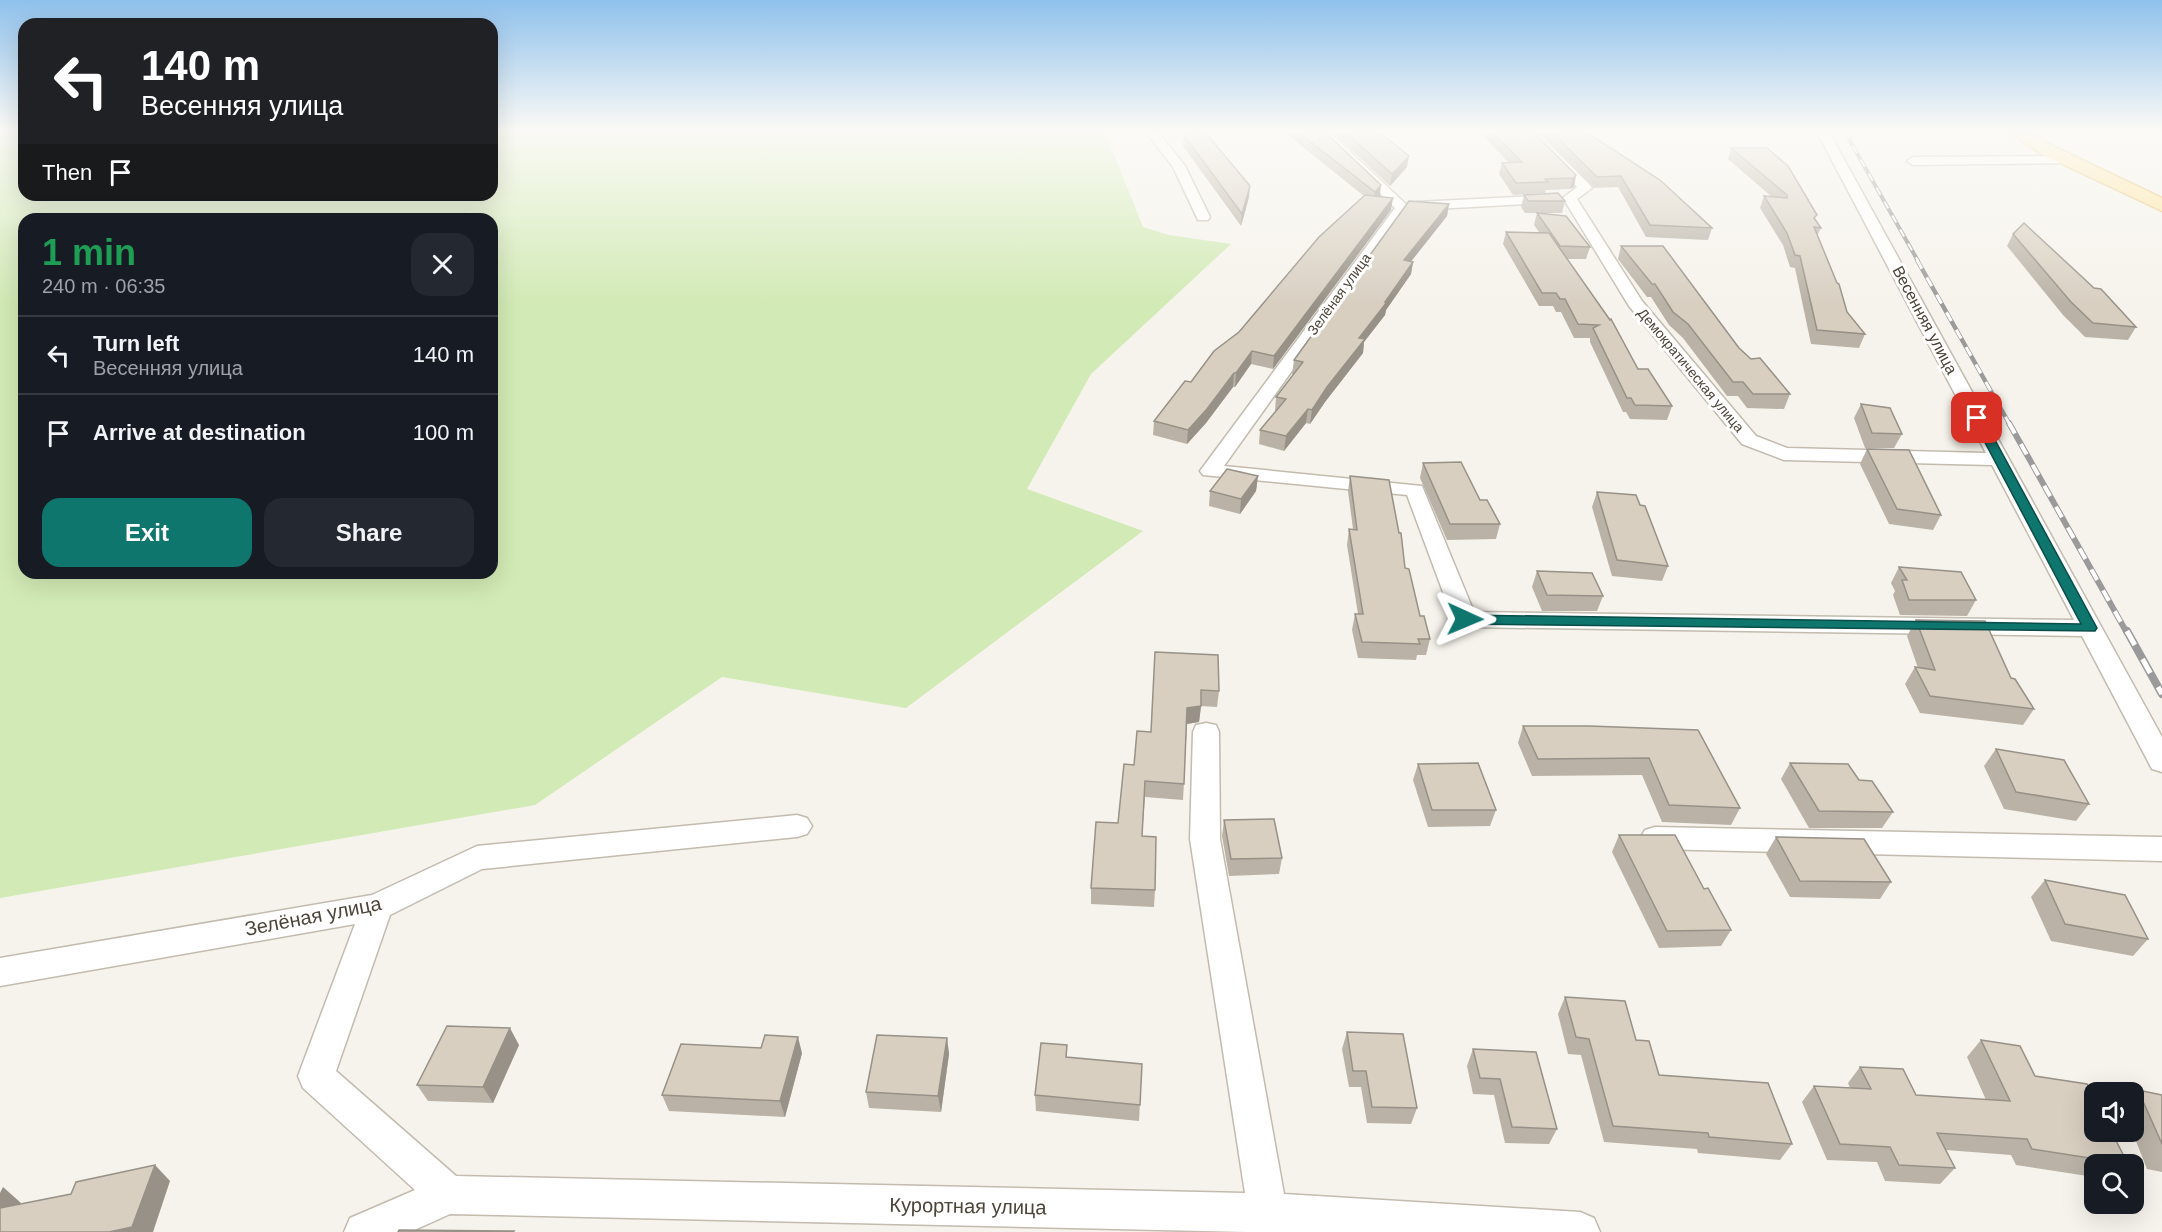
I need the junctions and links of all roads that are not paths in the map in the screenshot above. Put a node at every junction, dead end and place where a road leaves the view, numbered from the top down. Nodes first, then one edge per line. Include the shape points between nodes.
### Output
1 (1190, 189) edge
2 (1383, 189) edge
3 (1583, 189) edge
4 (1853, 189) edge
5 (2130, 189) edge
6 (1570, 198) junction
7 (2162, 205) edge
8 (1402, 207) junction
9 (1203, 217) dead end
10 (2000, 459) junction
11 (2090, 628) junction
12 (1206, 732) dead end
13 (2162, 762) edge
14 (797, 826) dead end
15 (1655, 838) edge
16 (2162, 849) edge
17 (377, 907) junction
18 (0, 972) edge
19 (449, 1195) junction
20 (1268, 1213) junction
21 (1214, 1222) edge
22 (364, 1232) edge
23 (1580, 1232) edge

1 - 9 street
2 - 8 street
3 - 6 street
4 - 10 street, Весенняя улица
5 - 7 main road
6 - 8 street
6 - 10 street, Демократическая улица via 1635,303 1749,440 1784,454
8 - 11 street, Зелёная улица via 1210,471 1415,490 1465,619
10 - 11 street, Весенняя улица
11 - 13 street, Весенняя улица
12 - 20 street via 1205,839
14 - 17 street, Зелёная улица via 477,858
15 - 16 street
17 - 18 street, Зелёная улица
17 - 19 street via 316,1076
19 - 21 street, Курортная улица
19 - 22 street, Курортная улица
20 - 21 street, Курортная улица
20 - 23 street, Курортная улица

